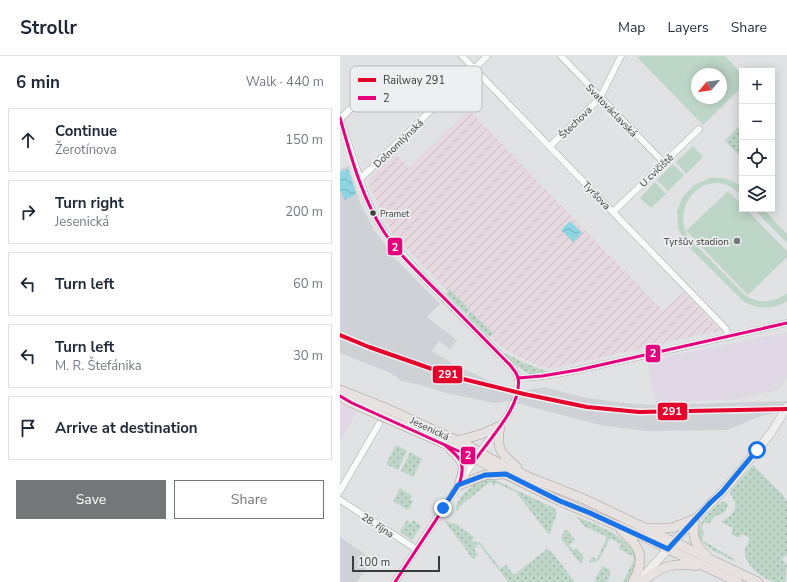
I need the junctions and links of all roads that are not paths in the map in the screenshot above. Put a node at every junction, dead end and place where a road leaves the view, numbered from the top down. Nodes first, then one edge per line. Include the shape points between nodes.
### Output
1 (462, 56) edge
2 (487, 56) edge
3 (561, 56) edge
4 (621, 56) edge
5 (473, 66) edge
6 (477, 66) edge
7 (482, 75) edge
8 (600, 98) junction
9 (350, 108) edge
10 (429, 112) edge
11 (340, 118) edge
12 (699, 129) dead end
13 (550, 146) junction
14 (664, 163) junction
15 (360, 179) junction
16 (613, 212) junction
17 (787, 323) edge
18 (729, 337) junction
19 (518, 378) junction
20 (340, 390) edge
21 (517, 390) tunnel mouth
22 (340, 396) edge
23 (514, 403) tunnel mouth
24 (787, 407) edge
25 (378, 424) dead end
26 (500, 426) junction
27 (457, 441) junction
28 (442, 443) junction
29 (478, 455) junction
30 (506, 474) junction
31 (531, 478) junction
32 (458, 485) junction
33 (340, 491) edge
34 (340, 500) edge
35 (695, 519) junction
36 (612, 523) junction
37 (644, 528) junction
38 (671, 546) junction
39 (416, 549) junction
40 (711, 565) junction
41 (395, 582) edge
42 (633, 582) edge
43 (638, 582) edge
44 (642, 582) edge
45 (738, 582) edge
46 (758, 582) edge

1 - 5 street, Tyršova
2 - 6 street, Dolnomlýnská
3 - 8 street, Svatováclavská
4 - 8 street, Štechova
7 - 13 street, Tyršova
8 - 13 street, Štechova
8 - 14 street, Svatováclavská
9 - 11 street
10 - 15 street, Dolnomlýnská
11 - 15 street
12 - 14 street, U cvičiště
13 - 16 street, Tyršova
14 - 16 street, U cvičiště
15 - 19 street via 378,222 394,244 420,275 510,365
16 - 18 street, Tyršova via 726,329
17 - 18 street
18 - 19 street via 560,374
19 - 21 street
20 - 27 main road, Jesenická
22 - 28 main road, Jesenická
23 - 26 street
24 - 35 street via 771,433 737,475
25 - 33 street
26 - 27 main road
26 - 29 street
26 - 31 main road via 497,438 502,454
27 - 29 main road, Jesenická
28 - 29 main road, Jesenická
28 - 32 main road via 462,461 464,469
29 - 30 main road, Jesenická
29 - 31 main road, Jesenická
29 - 32 street
30 - 32 main road via 485,475
30 - 36 main road, Jesenická
31 - 37 main road, Jesenická via 584,499
32 - 39 street
34 - 39 street, 28. října
35 - 37 main road via 672,528
35 - 38 street
35 - 40 main road via 692,528 694,541
36 - 38 main road, Jesenická
36 - 42 main road via 628,536 638,549 641,560
37 - 38 main road, Jesenická
38 - 40 main road, Jesenická
38 - 43 street
39 - 41 street
40 - 44 main road via 673,565 659,570
40 - 45 main road, Jesenická
40 - 46 main road, Jesenická

